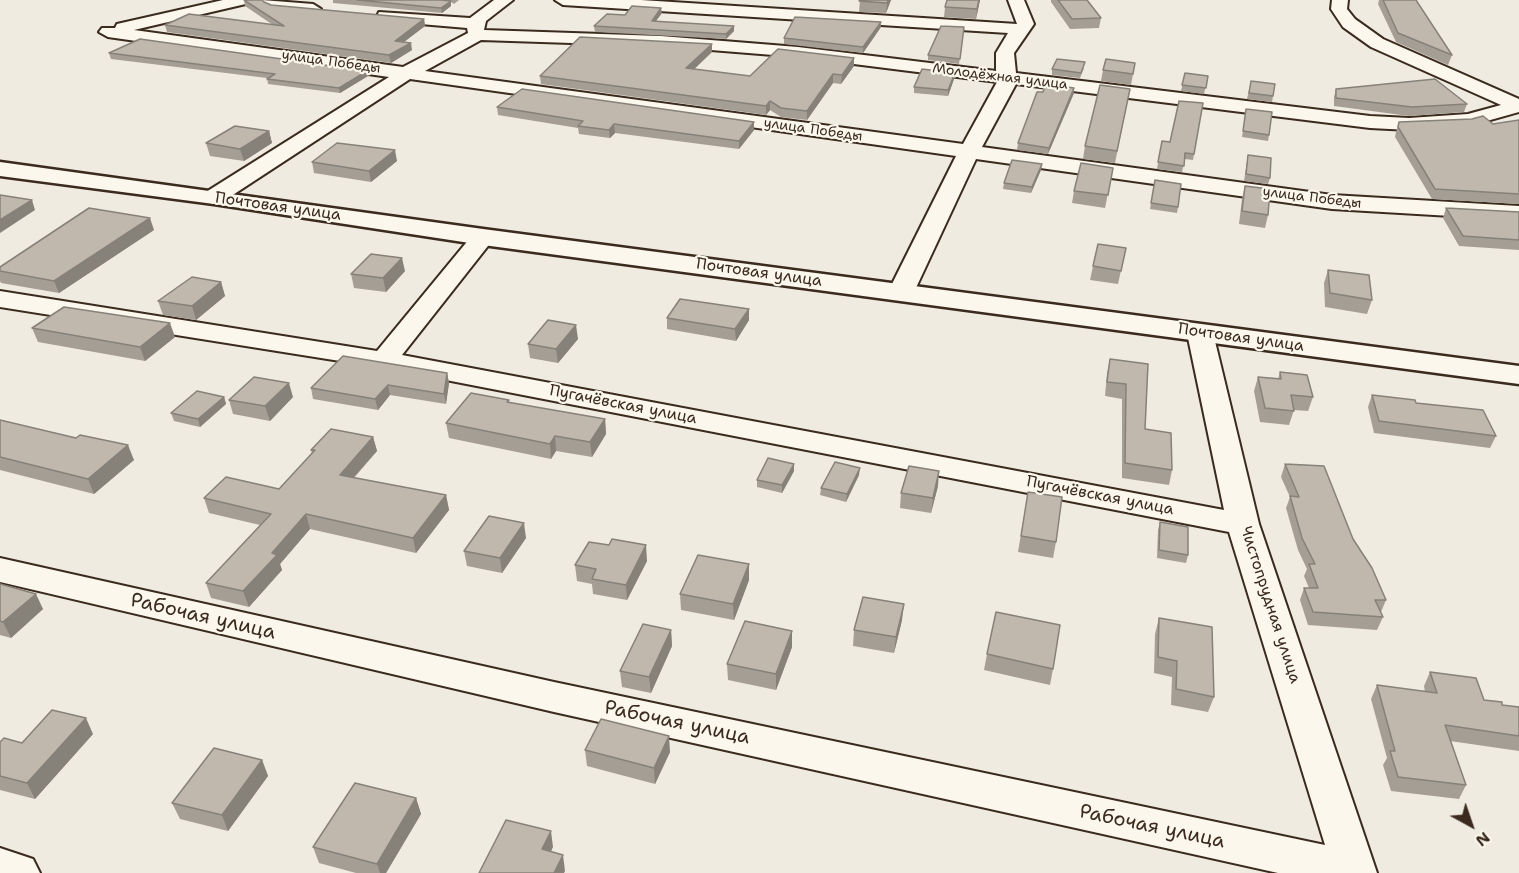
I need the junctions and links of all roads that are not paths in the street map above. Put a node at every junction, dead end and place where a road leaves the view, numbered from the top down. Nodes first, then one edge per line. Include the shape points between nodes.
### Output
1 (244, 0) edge
2 (271, 0) edge
3 (505, 0) edge
4 (563, 0) edge
5 (1016, 0) edge
6 (1340, 0) edge
7 (327, 11) edge
8 (372, 15) edge
9 (1022, 29) junction
10 (476, 30) junction
11 (407, 73) junction
12 (1008, 78) junction
13 (1519, 106) edge
14 (970, 150) junction
15 (0, 169) edge
16 (214, 197) junction
17 (1519, 213) edge
18 (483, 237) junction
19 (901, 292) junction
20 (0, 299) edge
21 (1200, 333) junction
22 (384, 360) junction
23 (1519, 375) edge
24 (1243, 524) junction
25 (0, 570) edge
26 (0, 867) edge
27 (1355, 872) edge
28 (18, 873) edge

1 - 11 street, улица Победы via 102,34
2 - 7 street via 273,5
3 - 10 street via 478,19
4 - 9 street
5 - 9 street via 1026,24
6 - 13 street via 1339,9 1349,23 1377,43
8 - 10 street, Молодёжная улица
9 - 12 street via 1005,53
10 - 11 street
10 - 12 street, Молодёжная улица via 798,52
11 - 14 street, улица Победы
11 - 16 street
12 - 13 street, Молодёжная улица via 1370,122 1469,120
12 - 14 street
14 - 17 street, улица Победы via 1332,202
14 - 19 street
15 - 16 street, Почтовая улица
16 - 18 street, Почтовая улица
18 - 19 street, Почтовая улица
18 - 22 street
19 - 21 street, Почтовая улица
20 - 22 street, Пугачёвская улица
21 - 23 street, Почтовая улица
21 - 24 street, Чистопрудная улица
22 - 24 street, Пугачёвская улица
24 - 27 street, Чистопрудная улица
25 - 27 street, Рабочая улица via 554,697
26 - 28 street

